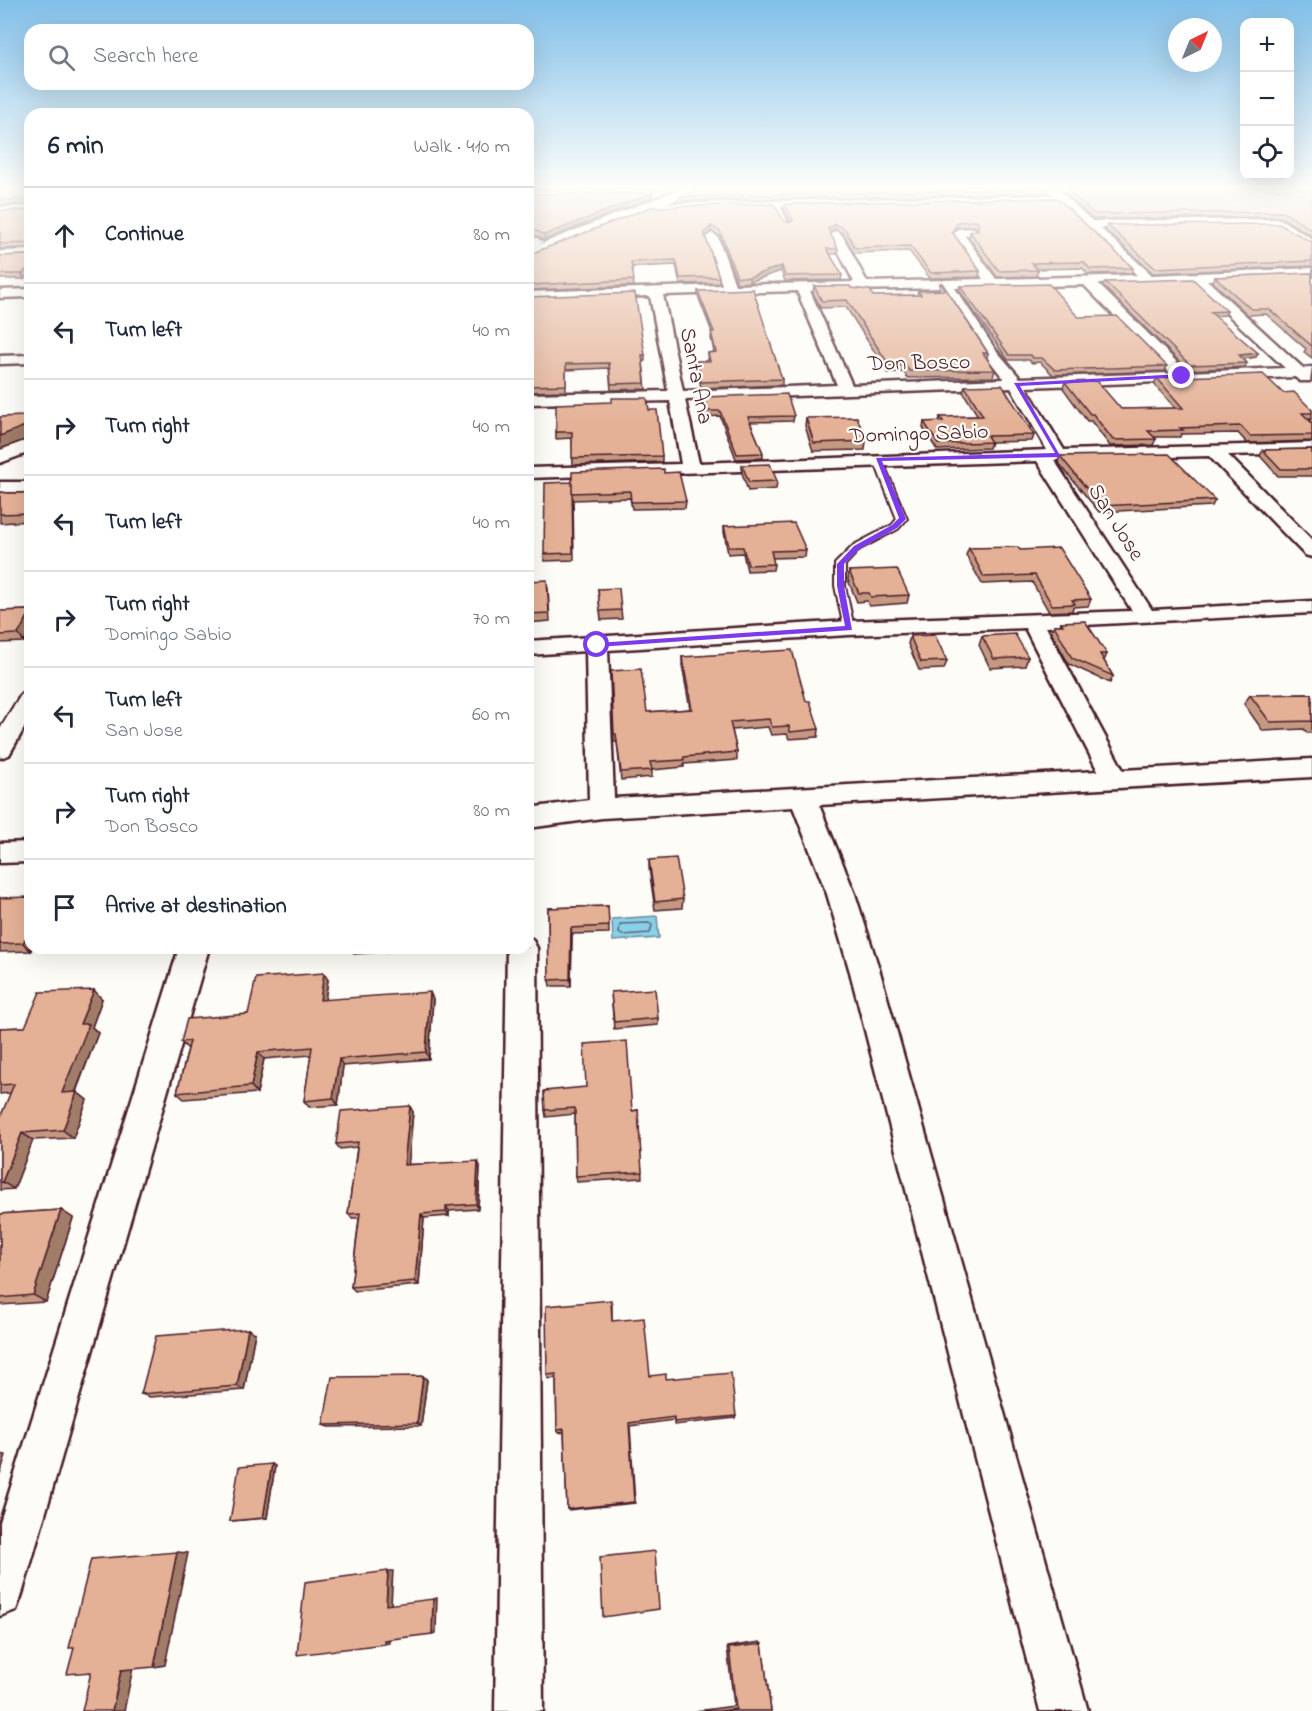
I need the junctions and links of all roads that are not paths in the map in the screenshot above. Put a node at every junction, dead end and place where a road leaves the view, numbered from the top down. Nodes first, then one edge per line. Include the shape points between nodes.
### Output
1 (722, 265) edge
2 (852, 265) edge
3 (980, 265) edge
4 (1134, 265) edge
5 (1312, 272) edge
6 (1194, 275) junction
7 (1148, 278) junction
8 (1087, 281) junction
9 (993, 283) junction
10 (946, 284) junction
11 (862, 285) junction
12 (802, 287) junction
13 (730, 289) junction
14 (656, 292) junction
15 (24, 293) edge
16 (0, 294) edge
17 (534, 296) edge
18 (24, 359) edge
19 (0, 360) edge
20 (1305, 372) edge
21 (1182, 376) junction
22 (1016, 384) junction
23 (1312, 384) edge
24 (846, 388) junction
25 (675, 396) junction
26 (534, 399) edge
27 (24, 447) edge
28 (1312, 448) edge
29 (1213, 450) junction
30 (1050, 455) junction
31 (0, 457) edge
32 (24, 458) edge
33 (878, 460) junction
34 (0, 468) edge
35 (691, 469) junction
36 (534, 473) edge
37 (24, 487) edge
38 (0, 488) edge
39 (1312, 551) edge
40 (1312, 607) edge
41 (1146, 617) junction
42 (1033, 623) junction
43 (849, 628) junction
44 (597, 645) junction
45 (534, 648) edge
46 (17, 707) edge
47 (0, 749) edge
48 (1312, 768) edge
49 (1115, 778) junction
50 (802, 796) junction
51 (602, 808) junction
52 (534, 817) edge
53 (24, 852) edge
54 (0, 853) edge
55 (192, 954) edge
56 (522, 954) edge
57 (0, 1594) edge
58 (519, 1711) edge
59 (1064, 1711) edge

1 - 13 street
2 - 11 street
3 - 9 street
4 - 7 street
5 - 6 street
6 - 7 street
6 - 20 street
7 - 8 street
8 - 9 street
8 - 21 street
9 - 10 street
10 - 11 street
10 - 22 street, San Jose via 989,351
11 - 12 street
12 - 13 street
12 - 24 street
13 - 14 street
14 - 17 street
14 - 25 street, Santa Ana
15 - 16 street
18 - 19 street
20 - 21 street, Don Bosco
20 - 23 street
21 - 22 street, Don Bosco
22 - 24 street, Don Bosco
22 - 30 street, San Jose
24 - 25 street, Don Bosco
25 - 26 street, Don Bosco
25 - 35 street, Santa Ana
27 - 31 highway
28 - 29 street, Domingo Sabio
29 - 30 street, Domingo Sabio
29 - 39 street
30 - 33 street, Domingo Sabio
30 - 41 street, San Jose via 1059,479
32 - 34 highway
33 - 35 street, Domingo Sabio
33 - 43 lane via 902,519 840,564 840,586
35 - 36 street, Domingo Sabio
37 - 38 street
40 - 41 street
41 - 42 street
42 - 43 street
42 - 49 street
43 - 44 street
44 - 45 street
44 - 51 street
46 - 47 street
48 - 49 street
49 - 50 street
50 - 51 street
50 - 59 street via 841,894 865,972
51 - 52 street
53 - 54 street
55 - 57 street
56 - 58 street

